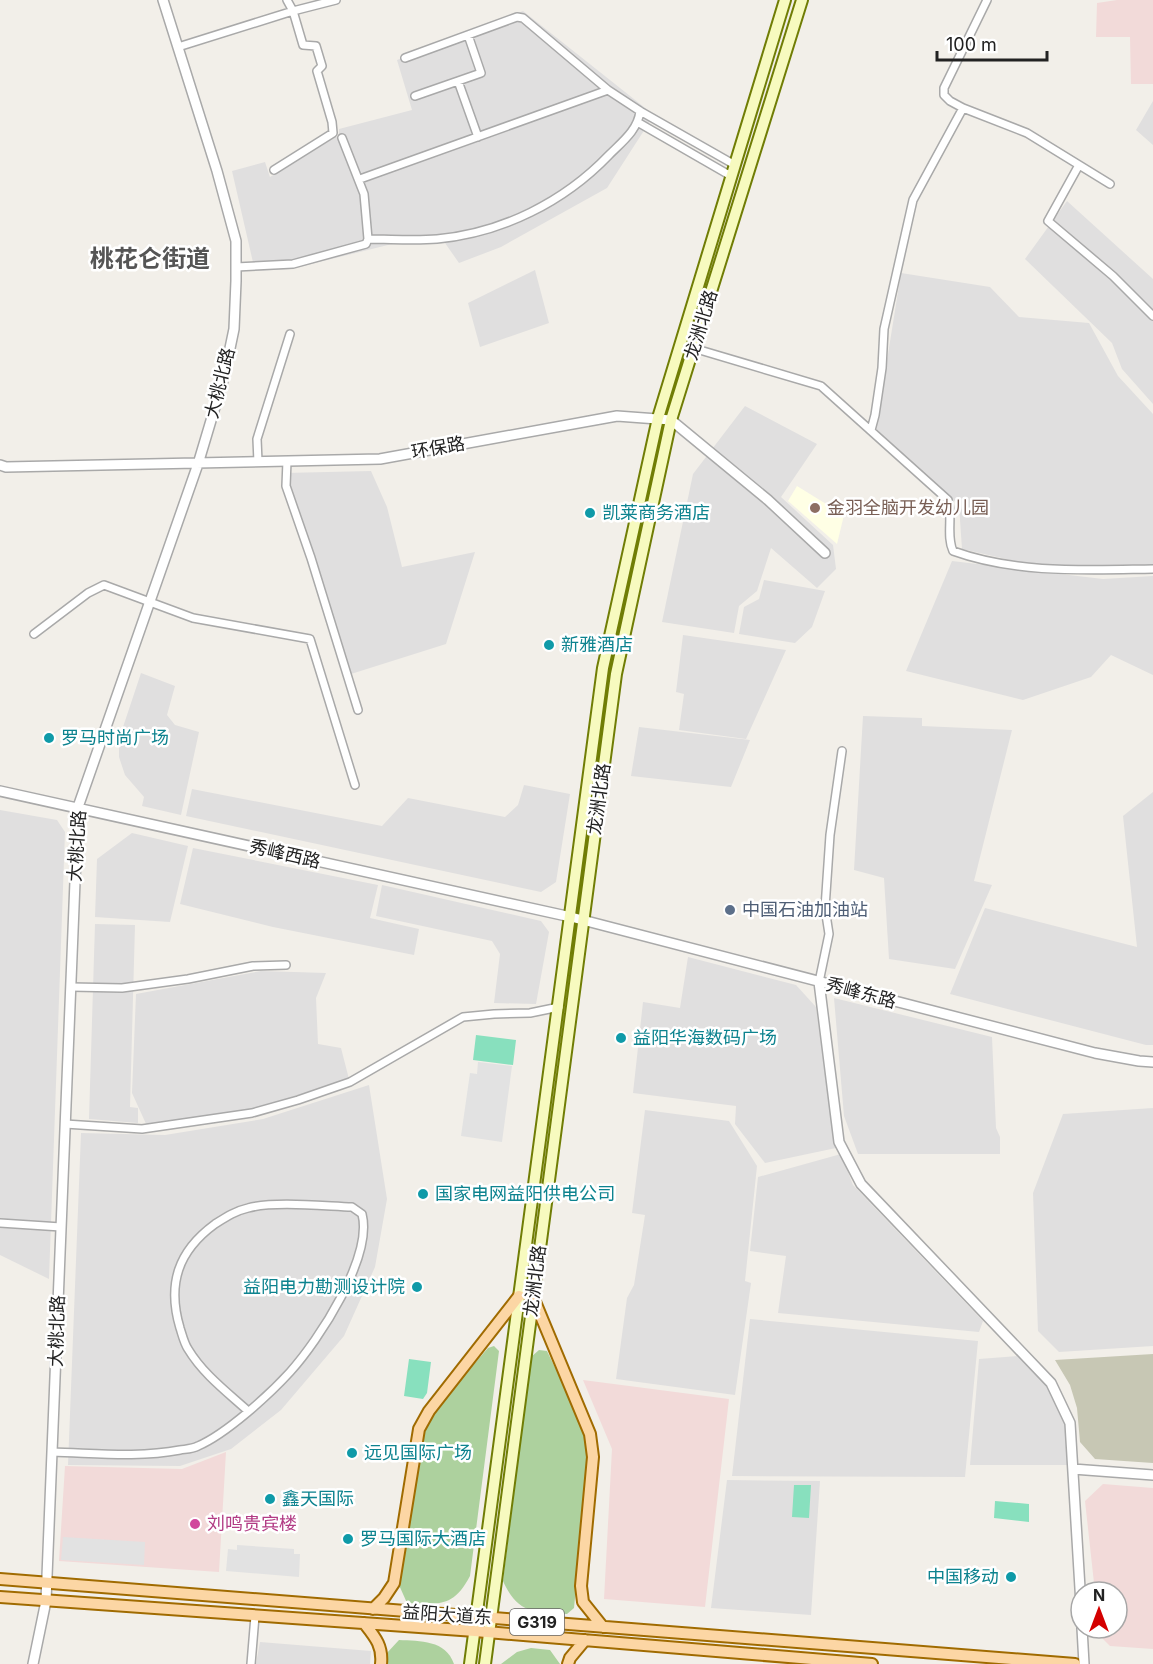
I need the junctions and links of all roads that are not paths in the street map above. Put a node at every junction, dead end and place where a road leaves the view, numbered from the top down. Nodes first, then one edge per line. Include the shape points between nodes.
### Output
1 (163, 0) edge
2 (287, 0) edge
3 (336, 0) edge
4 (784, 0) edge
5 (802, 0) edge
6 (987, 0) edge
7 (293, 11) junction
8 (468, 35) junction
9 (178, 47) junction
10 (405, 58) dead end
11 (458, 81) junction
12 (608, 90) junction
13 (415, 96) dead end
14 (963, 108) junction
15 (640, 111) junction
16 (639, 123) junction
17 (478, 136) junction
18 (342, 138) dead end
19 (735, 165) junction
20 (1079, 165) junction
21 (274, 170) dead end
22 (731, 176) junction
23 (360, 179) junction
24 (1110, 184) dead end
25 (368, 239) junction
26 (236, 267) junction
27 (1153, 316) edge
28 (290, 334) dead end
29 (693, 348) junction
30 (658, 418) junction
31 (671, 420) junction
32 (871, 430) junction
33 (287, 461) junction
34 (258, 462) junction
35 (198, 464) junction
36 (0, 465) edge
37 (825, 553) dead end
38 (1153, 569) edge
39 (150, 602) junction
40 (34, 634) dead end
41 (358, 710) dead end
42 (842, 751) dead end
43 (356, 784) dead end
44 (0, 791) edge
45 (78, 807) junction
46 (570, 917) junction
47 (582, 920) junction
48 (286, 965) dead end
49 (819, 982) junction
50 (71, 987) junction
51 (559, 1006) junction
52 (1153, 1062) edge
53 (65, 1124) junction
54 (0, 1223) edge
55 (61, 1227) junction
56 (519, 1296) junction
57 (533, 1297) junction
58 (248, 1411) junction
59 (52, 1452) junction
60 (1073, 1469) junction
61 (1153, 1475) edge
62 (0, 1579) edge
63 (1080, 1580) edge
64 (47, 1583) junction
65 (0, 1597) edge
66 (46, 1601) junction
67 (373, 1609) junction
68 (255, 1616) junction
69 (477, 1618) junction
70 (491, 1618) junction
71 (364, 1623) junction
72 (603, 1627) junction
73 (475, 1631) junction
74 (489, 1633) junction
75 (585, 1640) junction
76 (1083, 1640) edge
77 (33, 1664) edge
78 (251, 1664) edge
79 (381, 1664) edge
80 (471, 1664) edge
81 (485, 1664) edge
82 (568, 1664) edge
83 (872, 1664) edge
84 (1075, 1664) edge
85 (1084, 1664) edge

1 - 9 street, 大桃北路
2 - 7 street
3 - 7 street
4 - 19 main road, 龙洲北路
5 - 29 main road, 龙洲北路
6 - 14 street via 944,88 944,95
7 - 9 street
7 - 21 street via 303,45 316,46 322,66 317,71 333,133
8 - 10 street
8 - 11 street via 481,73
8 - 12 street via 523,18
9 - 26 street, 大桃北路 via 236,241
11 - 13 street
11 - 17 street
12 - 15 street
12 - 17 street
14 - 20 street via 1027,133
14 - 32 street via 913,201 884,329
15 - 16 street
15 - 19 street
16 - 22 street
16 - 25 street via 598,166 522,217 466,235
17 - 23 street
18 - 23 street
19 - 22 main road, 龙洲北路
20 - 24 street
20 - 27 street via 1048,221
22 - 30 main road, 龙洲北路
23 - 25 street
25 - 26 street via 366,244 292,264
26 - 35 street, 大桃北路 via 234,329 225,377
28 - 34 street via 257,439
29 - 31 main road, 龙洲北路
29 - 32 street via 821,386
30 - 31 street, 环保路
30 - 33 street, 环保路 via 617,416 380,459
30 - 46 main road, 龙洲北路 via 603,668
31 - 37 street
31 - 47 main road, 龙洲北路 via 616,674
32 - 38 street via 948,500 953,551 1048,570
33 - 34 street, 环保路
33 - 41 street via 286,486
34 - 35 street, 环保路
35 - 36 street, 环保路
35 - 39 street, 大桃北路
39 - 40 street via 105,585 88,593
39 - 43 street via 193,618 310,639
39 - 45 street, 大桃北路
42 - 49 street via 830,835 825,908 829,934
44 - 45 street, 秀峰西路
45 - 46 street, 秀峰西路
45 - 50 street, 大桃北路
46 - 47 street, 秀峰东路
46 - 51 main road, 龙洲北路
47 - 49 street, 秀峰东路
47 - 57 main road, 龙洲北路
48 - 50 street via 253,966 122,988
49 - 52 street, 秀峰东路 via 1095,1053
49 - 60 street via 839,1142 861,1184 1051,1383 1070,1423
50 - 53 street, 大桃北路
51 - 53 street via 530,1013 463,1017 350,1082 252,1113 142,1129
51 - 56 main road, 龙洲北路
53 - 55 street, 大桃北路
54 - 55 street
55 - 59 street, 大桃北路
56 - 67 main road via 419,1429 394,1583
56 - 69 main road, 龙洲北路
57 - 70 main road, 龙洲北路
57 - 72 main road via 590,1434 593,1457 581,1586 583,1602
58 - 58 street via 290,1372 331,1317 361,1245 365,1224 362,1214 352,1207 249,1208 230,1214 189,1246 174,1289 187,1348 213,1381
58 - 59 street via 197,1447 154,1455
59 - 64 street, 大桃北路
60 - 61 street
60 - 63 street
62 - 64 main road, 益阳大道东 / G319
64 - 66 street, 大桃北路
64 - 67 main road, 益阳大道东 / G319
65 - 66 main road, G319
66 - 68 main road, G319
66 - 77 street, 大桃北路
67 - 69 main road, 益阳大道东 / G319
68 - 71 main road, G319
68 - 78 street
69 - 70 main road, 益阳大道东 / G319
69 - 73 main road, 龙洲北路
70 - 72 main road, 益阳大道东 / G319
70 - 74 main road, 龙洲北路
71 - 73 main road, G319
71 - 79 main road via 378,1642
72 - 84 main road, 益阳大道东 / G319
73 - 74 main road, G319
73 - 80 main road, 龙洲北路
74 - 75 main road, G319
74 - 81 main road, 龙洲北路
75 - 82 main road
75 - 83 main road, G319
76 - 85 street

